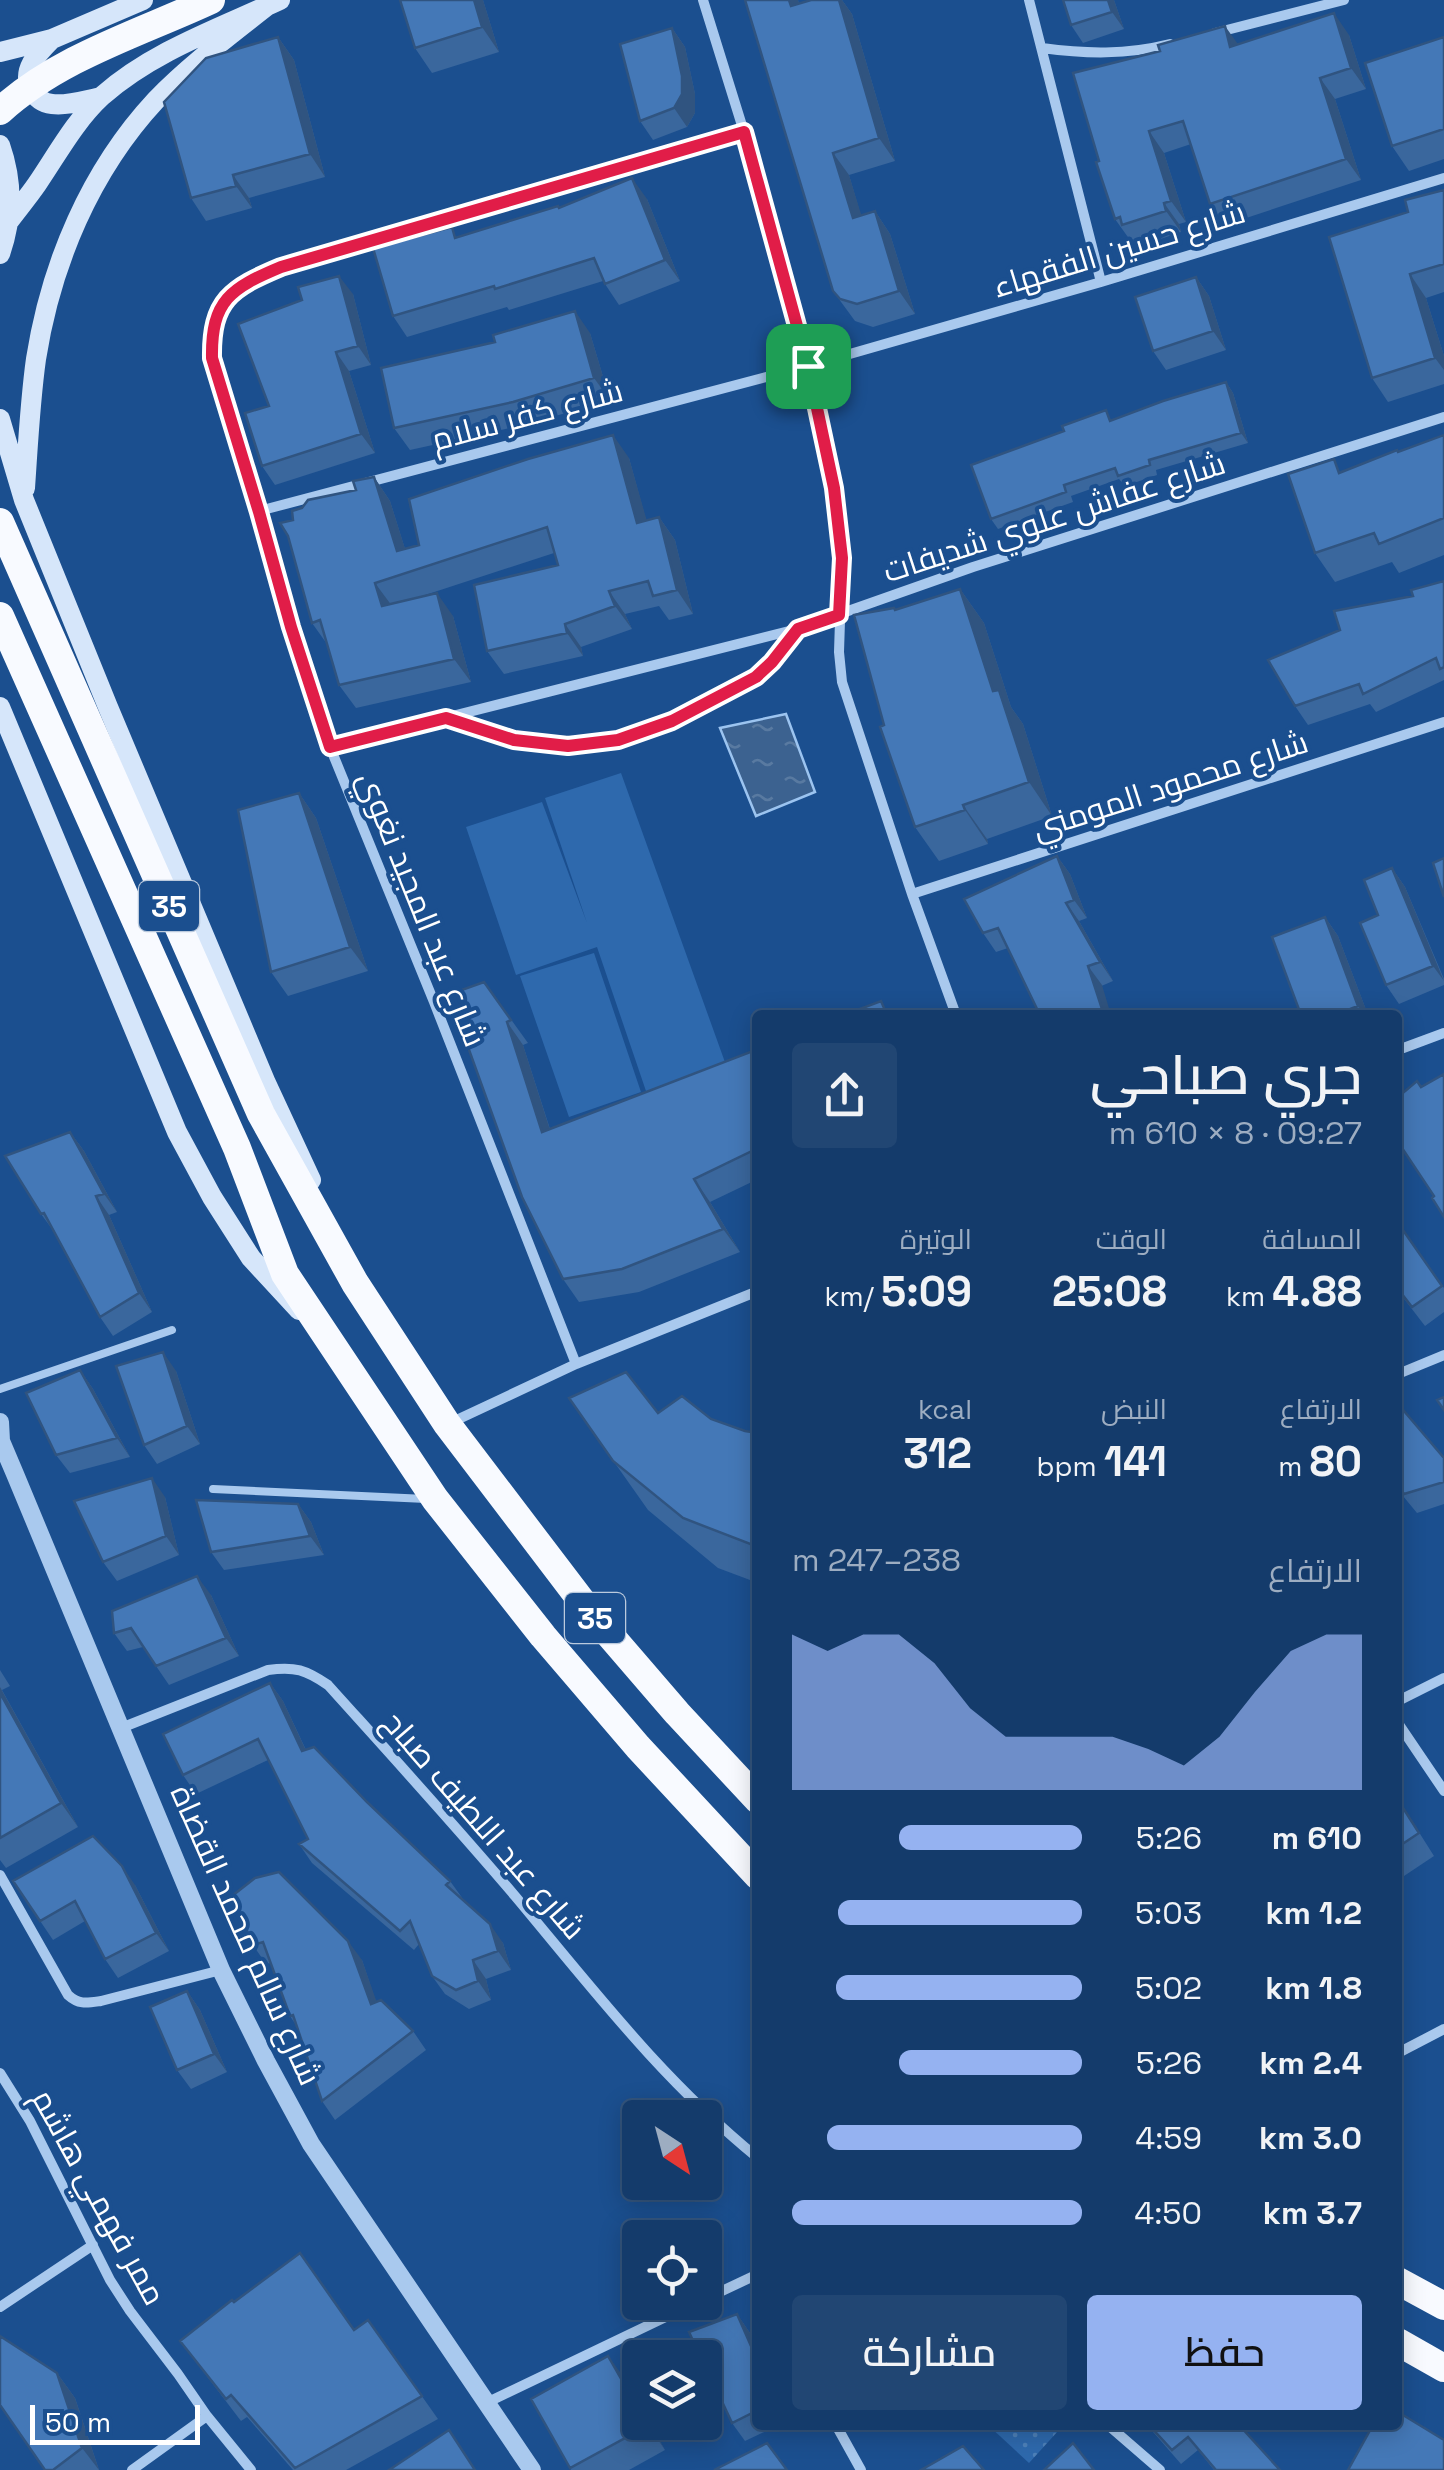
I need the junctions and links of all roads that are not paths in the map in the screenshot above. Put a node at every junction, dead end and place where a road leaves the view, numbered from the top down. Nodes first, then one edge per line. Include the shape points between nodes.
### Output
1 (143, 0) edge
2 (211, 0) edge
3 (703, 0) edge
4 (1029, 0) edge
5 (1344, 0) edge
6 (274, 3) edge
7 (1205, 36) edge
8 (52, 39) junction
9 (1177, 43) edge
10 (1042, 48) junction
11 (0, 52) edge
12 (101, 97) junction
13 (0, 111) edge
14 (744, 132) junction
15 (0, 145) edge
16 (1444, 178) edge
17 (9, 221) junction
18 (0, 254) edge
19 (1102, 282) junction
20 (808, 366) junction
21 (1444, 417) edge
22 (0, 419) edge
23 (4, 446) edge
24 (24, 500) junction
25 (259, 512) junction
26 (1, 525) edge
27 (839, 615) junction
28 (0, 616) edge
29 (798, 629) junction
30 (0, 707) edge
31 (446, 718) junction
32 (1444, 722) edge
33 (330, 747) junction
34 (912, 894) junction
35 (954, 1010) edge
36 (1444, 1033) edge
37 (1402, 1049) edge
38 (355, 1283) junction
39 (752, 1293) edge
40 (172, 1330) dead end
41 (324, 1335) junction
42 (1444, 1355) edge
43 (576, 1364) junction
44 (1402, 1372) edge
45 (0, 1389) edge
46 (0, 1422) edge
47 (447, 1424) junction
48 (1, 1441) edge
49 (213, 1489) dead end
50 (436, 1500) junction
51 (1444, 1678) edge
52 (1402, 1699) edge
53 (121, 1728) junction
54 (1402, 1729) edge
55 (1444, 1791) edge
56 (752, 1793) edge
57 (752, 1870) edge
58 (0, 1875) edge
59 (222, 1970) junction
60 (1444, 2029) edge
61 (1402, 2051) edge
62 (0, 2073) edge
63 (752, 2153) edge
64 (93, 2245) junction
65 (752, 2277) edge
66 (1402, 2283) edge
67 (722, 2291) edge
68 (0, 2306) edge
69 (1444, 2306) edge
70 (659, 2320) edge
71 (1402, 2344) edge
72 (1444, 2368) edge
73 (486, 2403) junction
74 (206, 2416) junction
75 (839, 2430) edge
76 (1114, 2430) edge
77 (132, 2470) edge
78 (250, 2470) edge
79 (532, 2470) edge
80 (861, 2470) edge
81 (1160, 2470) edge

1 - 8 main road
2 - 13 highway, bridge via 47,76
3 - 14 street
4 - 10 street
5 - 7 street
6 - 12 main road via 173,50
6 - 24 main road via 154,102 84,203 42,330
8 - 11 main road
8 - 12 main road via 28,75 38,98 62,104
9 - 10 street via 1089,54
10 - 19 street
12 - 17 main road
14 - 20 street
14 - 25 street, شارع عبد المجيد نغوي via 281,267 234,292 212,331 212,358
15 - 17 main road
16 - 19 street, شارع حسين الفقهاء
17 - 18 main road
19 - 20 street, شارع حسين الفقهاء
20 - 25 street, شارع كفر سلام
20 - 27 street via 840,529
21 - 27 street, شارع عفاش علوي شديفات
22 - 23 main road
23 - 24 main road
24 - 38 main road
25 - 33 street, شارع عبد المجيد نغوي
26 - 38 highway, 35 via 261,1114
27 - 29 street, شارع عفاش علوي شديفات
27 - 34 street via 842,682
28 - 41 highway, 35 via 236,1148 285,1274
29 - 31 street, شارع عفاش علوي شديفات
29 - 31 lane via 756,677 672,721 618,740 568,746 514,740
30 - 41 main road via 177,1132 251,1258
31 - 33 street, شارع عفاش علوي شديفات
32 - 34 street, شارع محمود المومني
33 - 43 street, شارع عبد المجيد نغوي
34 - 35 street
36 - 37 street
38 - 47 highway, 35
39 - 43 street
40 - 45 lane
41 - 50 highway, 35
42 - 44 street
43 - 47 street
46 - 48 street, شارع سالم محمد القضاة
47 - 56 highway, 35 via 590,1612
48 - 53 street, شارع سالم محمد القضاة
49 - 50 lane
50 - 57 highway, 35 via 543,1636
51 - 52 street
53 - 59 street, شارع سالم محمد القضاة
53 - 63 street, شارع عبد اللطيف صباح via 268,1670 288,1667 328,1685 456,1825 638,2044
54 - 55 street
58 - 59 street via 75,2001 101,2001
59 - 73 street, شارع سالم محمد القضاة via 311,2144
60 - 61 street
62 - 64 street, ممر فهمي هاشم
64 - 68 street
64 - 74 street, ممر فهمي هاشم via 130,2311
65 - 67 street
66 - 69 highway
70 - 73 street
71 - 72 highway
73 - 79 street, شارع سالم محمد القضاة
74 - 77 street
74 - 78 street, ممر فهمي هاشم
75 - 80 street
76 - 81 street

